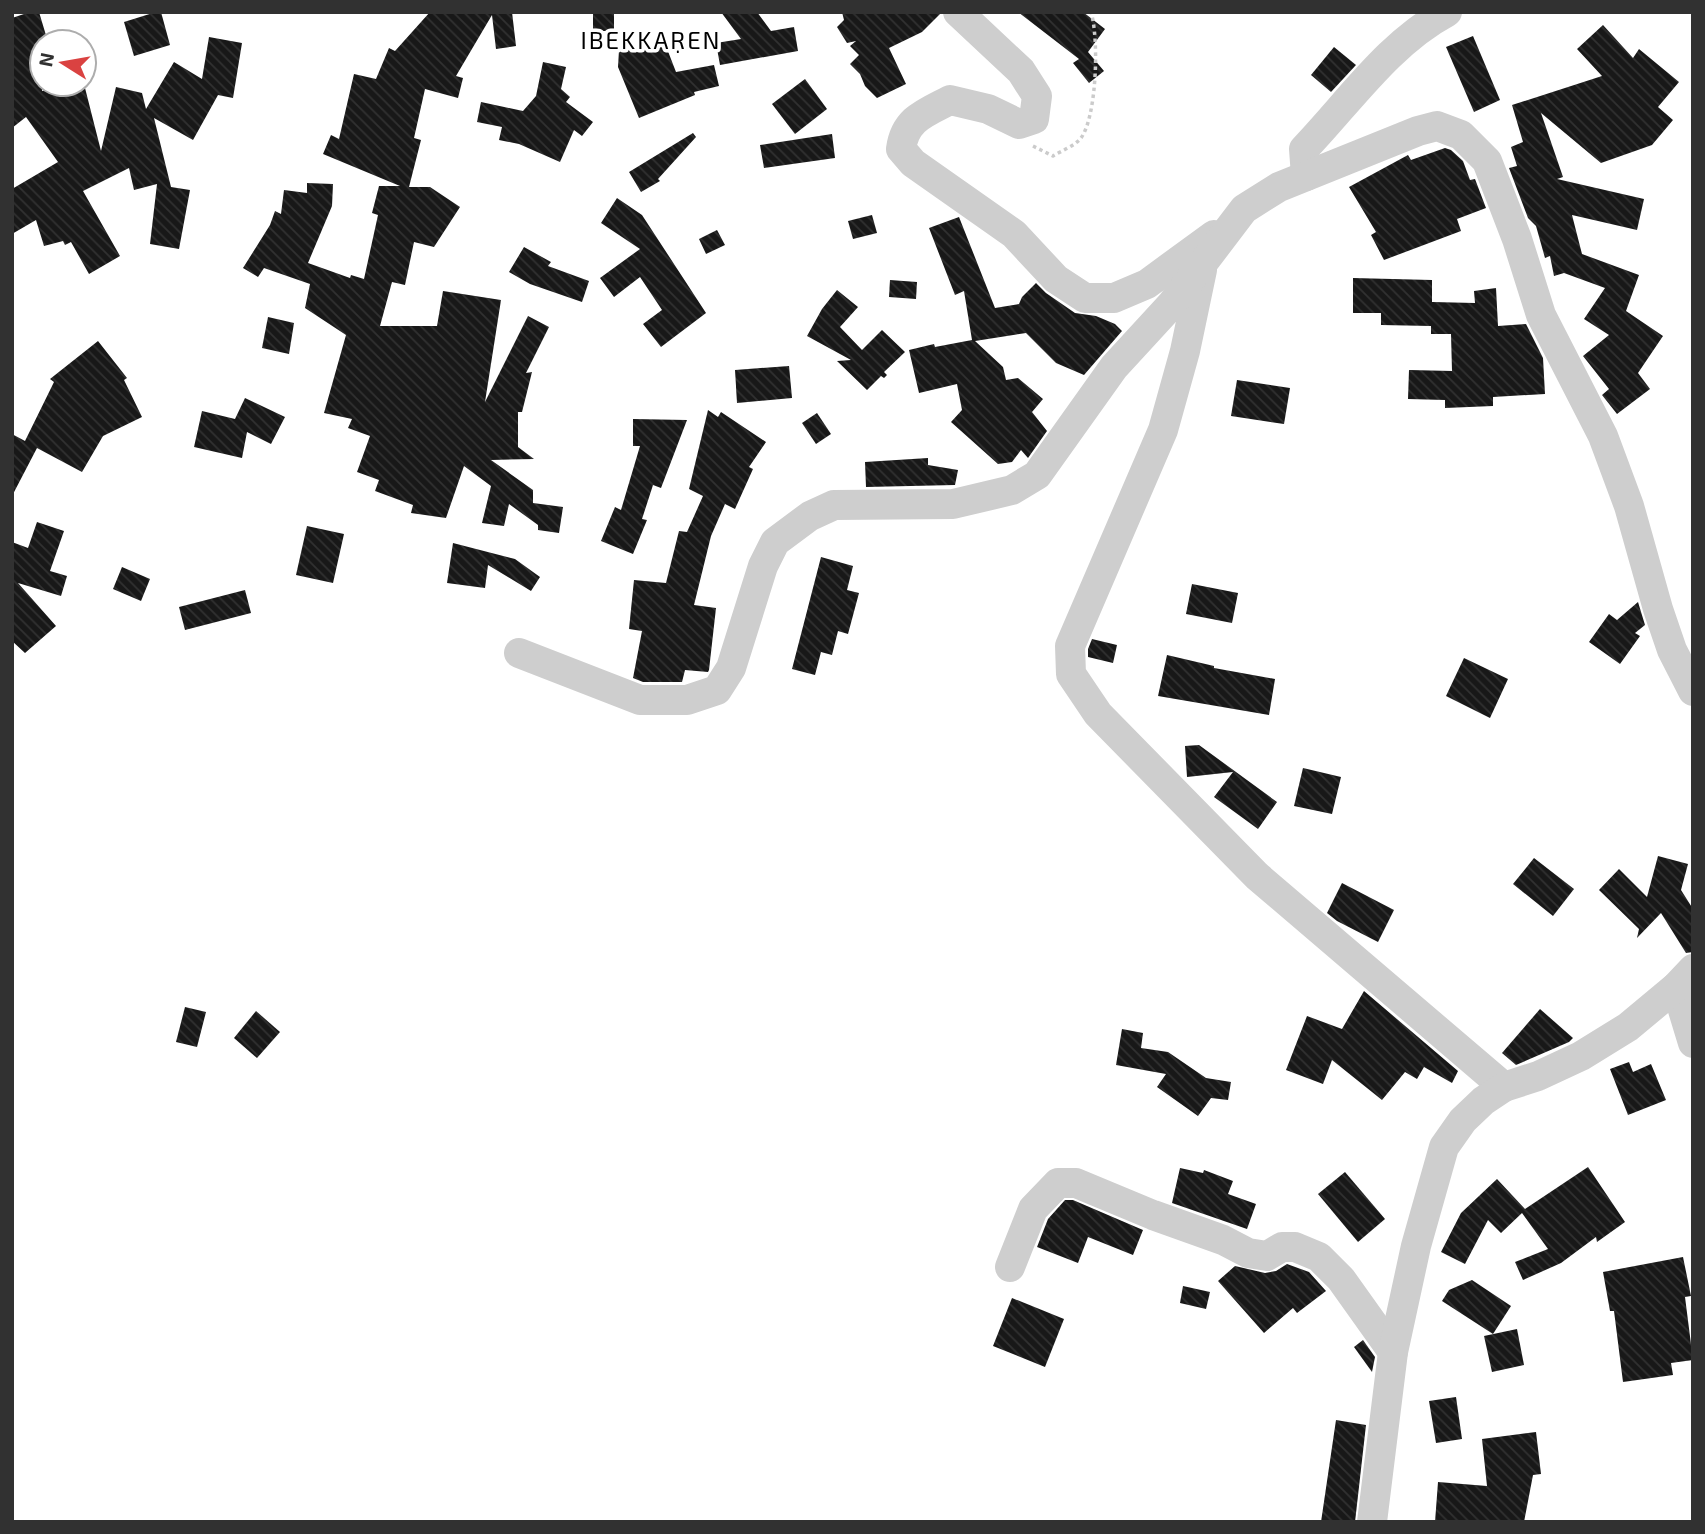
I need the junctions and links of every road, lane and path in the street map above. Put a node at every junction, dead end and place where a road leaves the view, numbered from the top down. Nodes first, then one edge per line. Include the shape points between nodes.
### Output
1 (958, 12) edge
2 (1091, 12) edge
3 (1447, 12) edge
4 (1019, 124) junction
5 (1306, 176) junction
6 (1235, 221) junction
7 (1204, 261) junction
8 (519, 653) dead end
9 (1693, 691) edge
10 (1684, 978) edge
11 (1693, 1043) edge
12 (1504, 1087) junction
13 (1010, 1267) dead end
14 (1393, 1352) junction
15 (1372, 1522) edge

1 - 4 street via 1021,71 1037,96 1034,119
2 - 4 path via 1096,54 1092,107 1081,139 1053,156 1030,144
3 - 5 street via 1393,52 1304,149
4 - 6 street via 988,109 950,100 919,116 903,133 901,149 913,163 1014,234 1056,279 1084,299 1114,298 1147,284
5 - 6 street via 1244,209
5 - 9 street via 1437,126 1461,135 1487,161 1541,315 1603,436 1629,506 1661,619
6 - 7 street
7 - 8 street via 1114,367 1037,475 1012,490 953,504 834,505 775,542 731,668 717,690 687,700 640,700
7 - 12 street via 1163,430 1070,646 1071,674 1098,713 1257,876
10 - 11 street
10 - 12 street via 1628,1027 1581,1056
12 - 14 street via 1463,1120 1444,1147
13 - 14 street via 1033,1209 1058,1183 1076,1182 1248,1253 1267,1256 1282,1247 1295,1247 1319,1257 1342,1279
14 - 15 street

